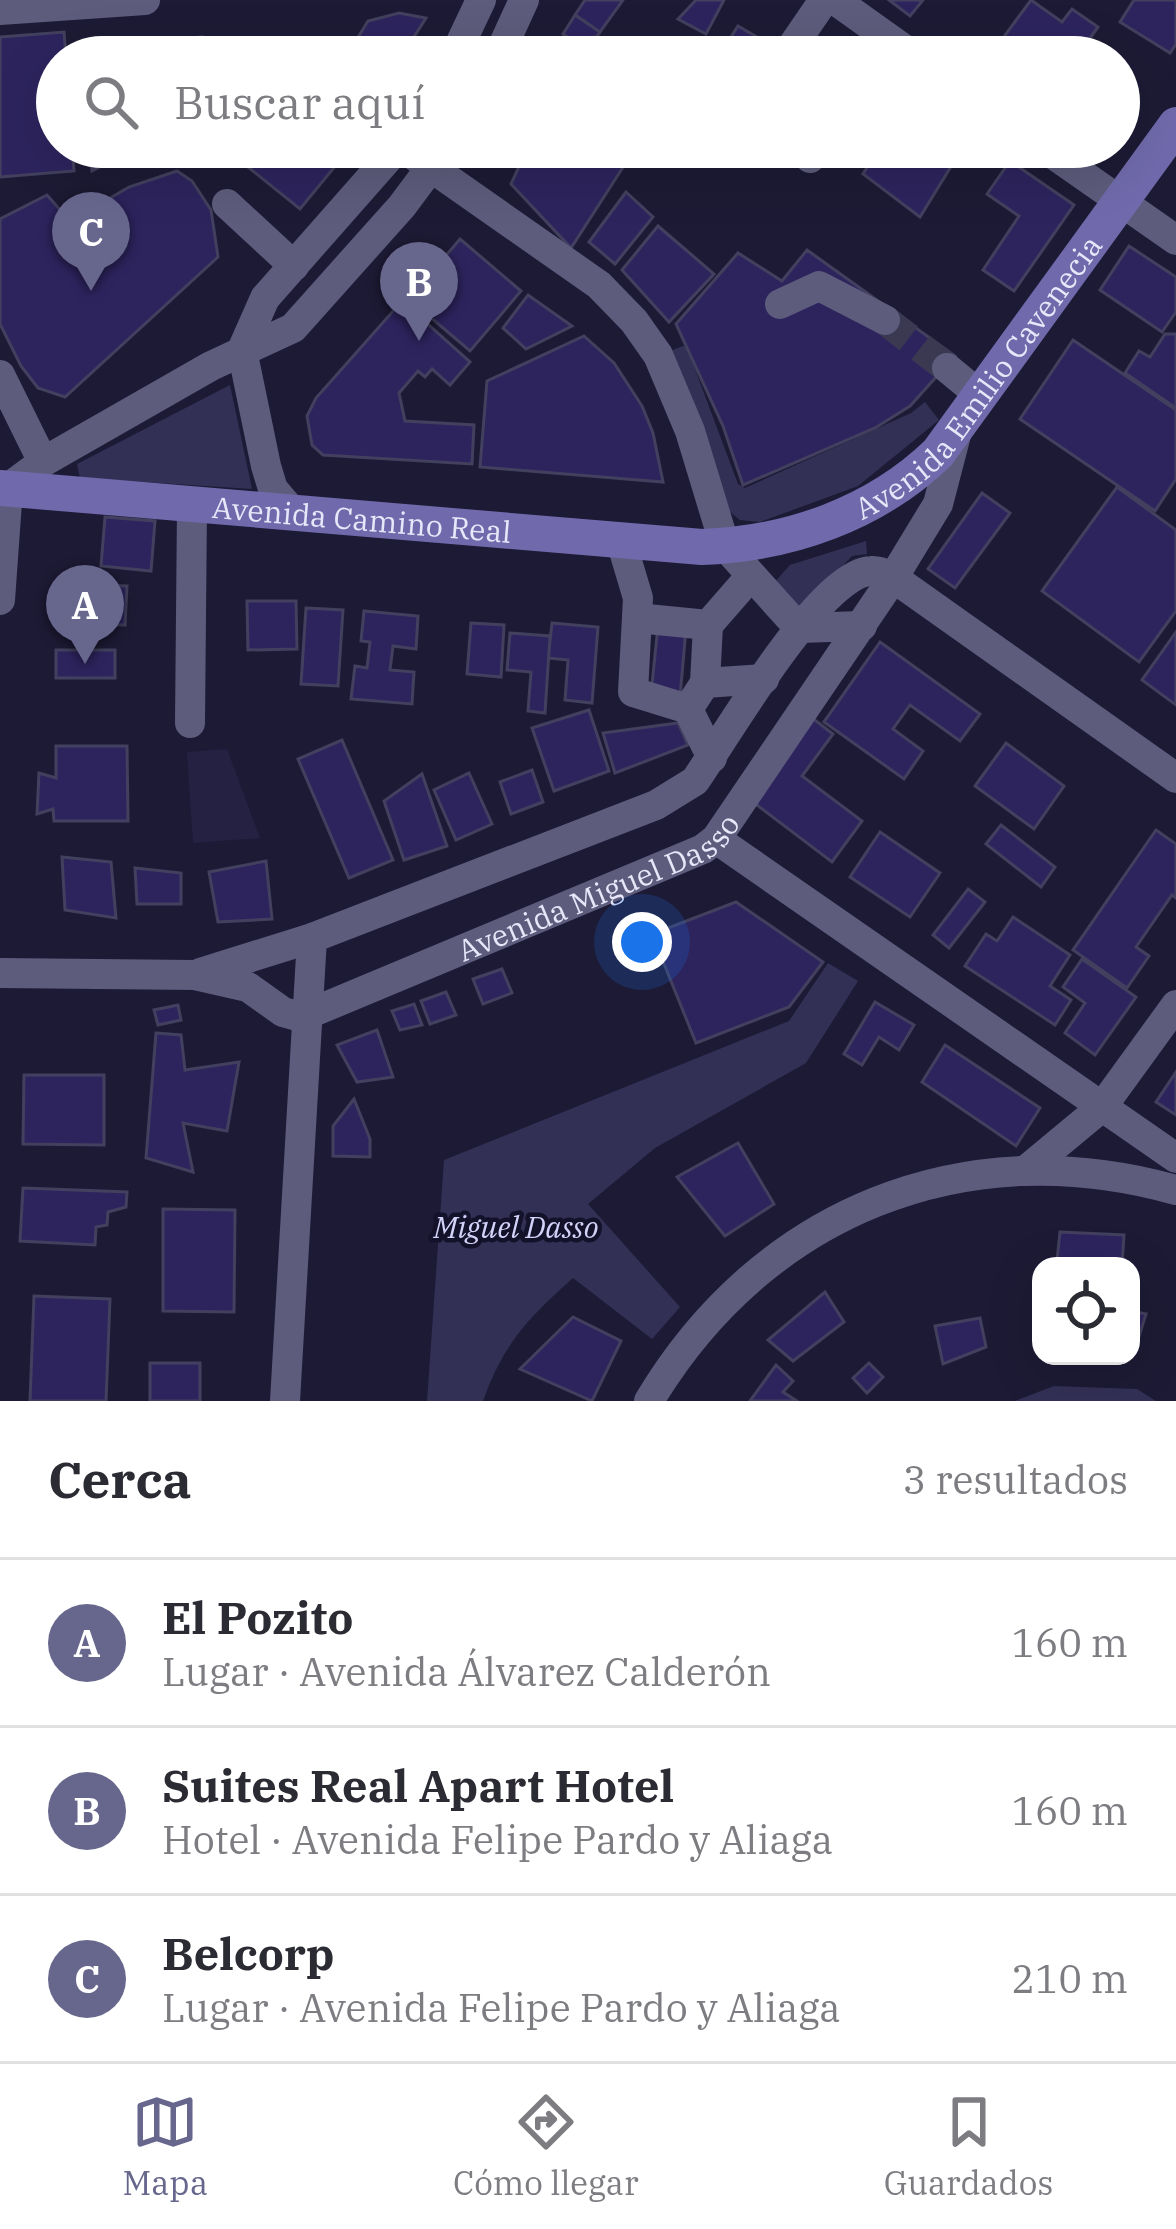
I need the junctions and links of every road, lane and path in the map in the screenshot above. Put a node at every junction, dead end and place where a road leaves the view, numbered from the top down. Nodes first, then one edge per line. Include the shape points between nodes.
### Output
1 (145, 0) edge
2 (481, 0) edge
3 (524, 0) edge
4 (824, 0) edge
5 (835, 0) edge
6 (0, 10) edge
7 (464, 36) edge
8 (508, 36) edge
9 (799, 36) edge
10 (886, 36) edge
11 (1176, 125) edge
12 (382, 168) edge
13 (431, 168) edge
14 (452, 168) edge
15 (1073, 168) edge
16 (371, 180) junction
17 (1122, 203) junction
18 (227, 204) dead end
19 (402, 206) junction
20 (1176, 240) edge
21 (294, 266) junction
22 (780, 304) dead end
23 (885, 320) tunnel mouth
24 (242, 350) junction
25 (947, 368) tunnel mouth
26 (0, 375) edge
27 (981, 395) junction
28 (957, 431) junction
29 (43, 463) junction
30 (4, 488) edge
31 (192, 507) junction
32 (295, 515) junction
33 (621, 541) junction
34 (724, 546) junction
35 (749, 578) junction
36 (893, 578) junction
37 (0, 600) edge
38 (637, 619) junction
39 (708, 625) junction
40 (862, 626) junction
41 (799, 628) junction
42 (764, 679) junction
43 (696, 696) junction
44 (190, 723) dead end
45 (712, 758) junction
46 (1176, 778) edge
47 (716, 839) junction
48 (312, 938) junction
49 (0, 973) edge
50 (195, 975) junction
51 (1176, 1004) edge
52 (310, 1014) junction
53 (1102, 1107) junction
54 (1176, 1158) edge
55 (1025, 1171) junction
56 (1176, 1190) edge
57 (285, 1401) edge
58 (649, 1401) edge

1 - 6 street
2 - 7 street
3 - 8 street
4 - 9 street
5 - 10 street
11 - 17 main road, Avenida Emilio Cavenecia
12 - 16 street
13 - 19 street
14 - 34 street via 634,321 690,431
15 - 17 street
16 - 19 street
16 - 21 street
17 - 20 street
17 - 27 main road, Avenida Emilio Cavenecia
18 - 21 street
19 - 24 street via 293,328
21 - 24 street via 265,298
22 - 23 street via 819,286
24 - 29 street
24 - 32 street via 273,489
25 - 27 street
26 - 29 street
27 - 28 main road, Avenida Emilio Cavenecia
28 - 34 main road, Avenida Emilio Cavenecia via 924,466 866,506 801,531
28 - 36 street, Avenida Miguel Dasso via 938,504
29 - 30 street
30 - 31 main road, Avenida Camino Real
30 - 37 street
31 - 32 main road, Avenida Camino Real
31 - 44 street
32 - 33 main road, Avenida Camino Real
33 - 34 main road, Avenida Camino Real
33 - 38 street
34 - 35 street
35 - 39 street
35 - 41 street
36 - 40 street, Avenida Miguel Dasso
36 - 41 street, Avenida Miguel Dasso via 860,573
36 - 46 street
38 - 39 street
38 - 43 street via 633,692
39 - 43 street
40 - 41 street
40 - 47 street, Avenida Miguel Dasso
41 - 42 street, Avenida Miguel Dasso
42 - 43 street
42 - 45 street, Avenida Miguel Dasso
43 - 45 street
45 - 48 street, Avenida Miguel Dasso via 695,781 656,805
47 - 52 street, Avenida Miguel Dasso
47 - 53 street
48 - 50 street, Avenida Miguel Dasso
48 - 52 street
49 - 50 street, Avenida Miguel Dasso
50 - 52 street, Avenida Miguel Dasso via 248,987 291,1016
51 - 53 street
52 - 57 street
53 - 54 street
53 - 55 street
55 - 56 street via 1073,1170
55 - 58 street via 887,1195 808,1236 730,1299

